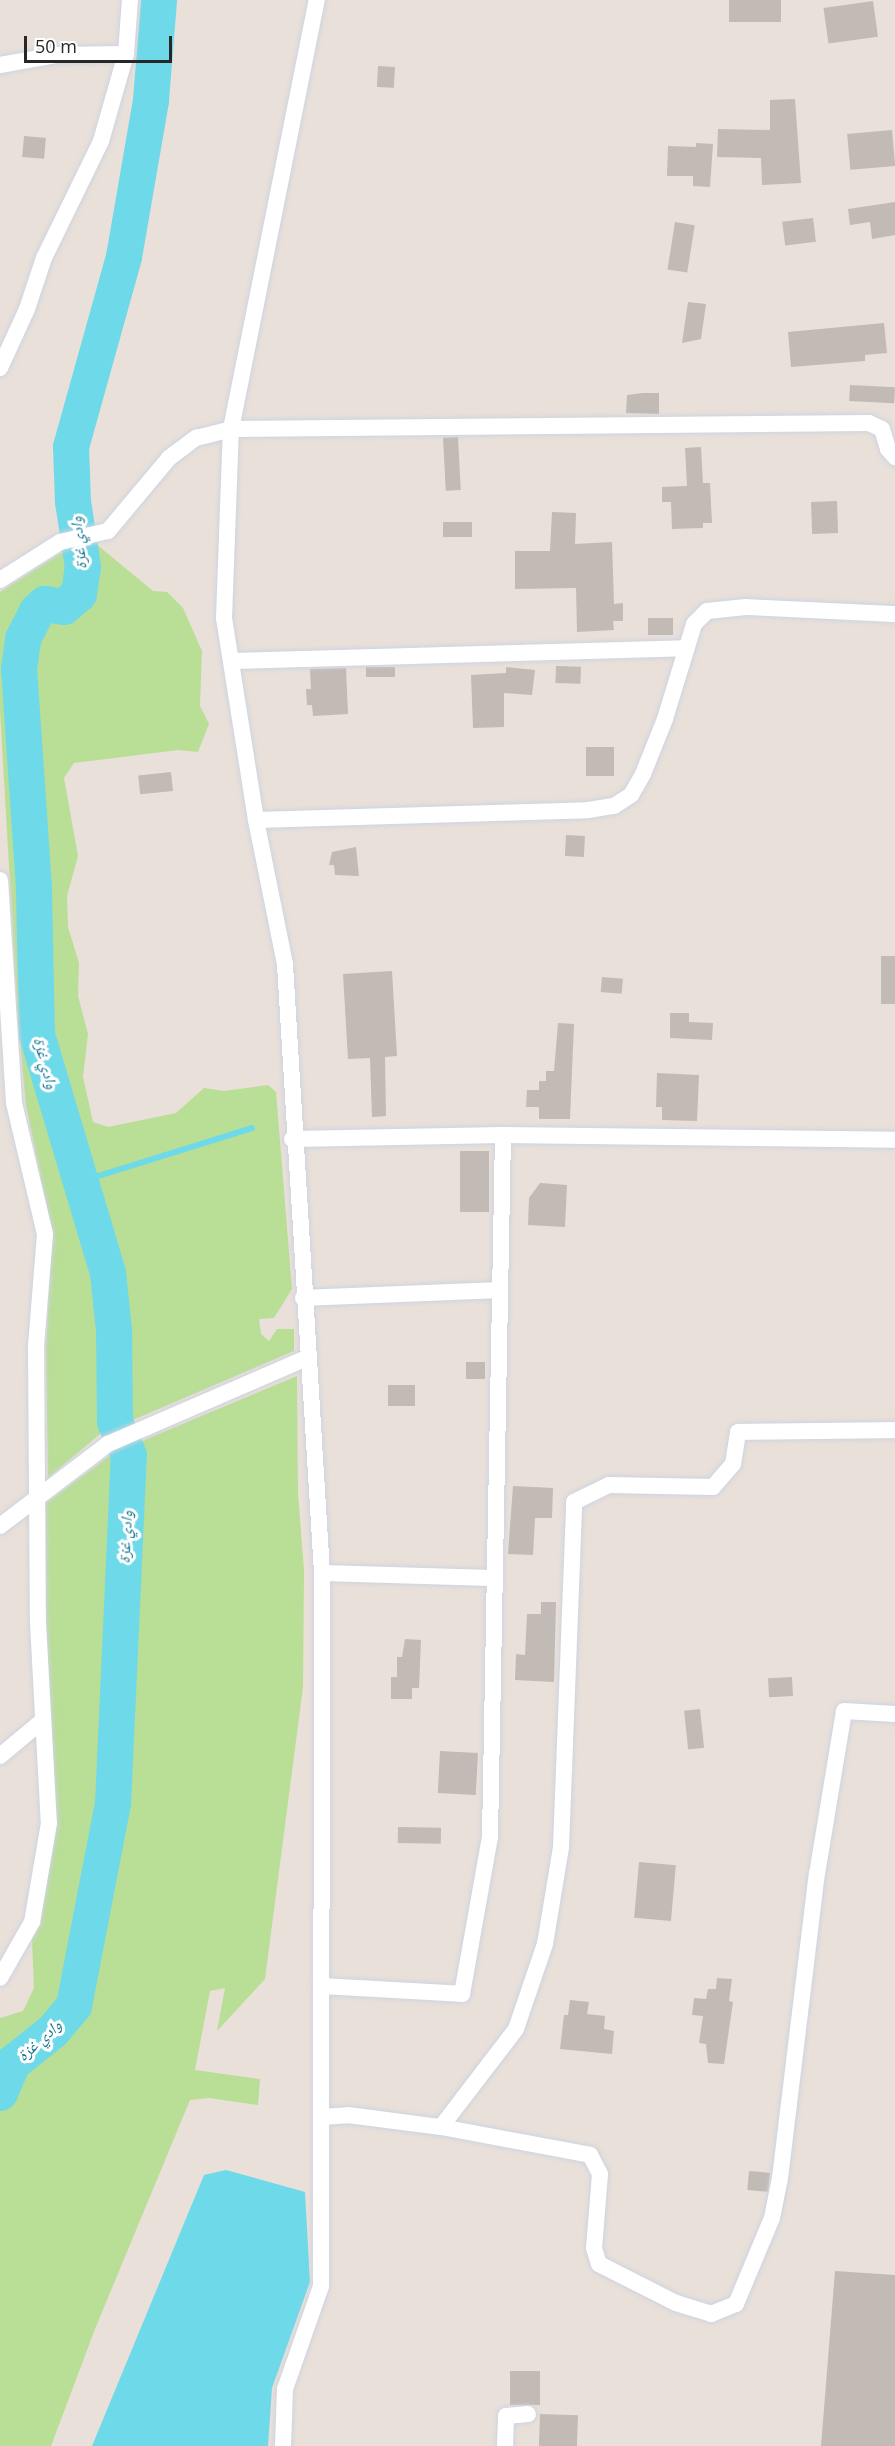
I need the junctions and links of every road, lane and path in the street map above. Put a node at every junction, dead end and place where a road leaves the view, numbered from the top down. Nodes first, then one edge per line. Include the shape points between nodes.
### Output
1 (130, 0) edge
2 (317, 0) edge
3 (126, 54) junction
4 (0, 65) edge
5 (0, 368) edge
6 (231, 429) junction
7 (895, 456) edge
8 (0, 580) edge
9 (895, 614) edge
10 (686, 648) junction
11 (232, 661) junction
12 (256, 820) junction
13 (0, 880) edge
14 (503, 1135) junction
15 (292, 1139) junction
16 (895, 1140) edge
17 (500, 1290) junction
18 (303, 1298) junction
19 (307, 1358) junction
20 (895, 1430) edge
21 (38, 1498) junction
22 (0, 1526) edge
23 (322, 1573) junction
24 (492, 1578) junction
25 (895, 1714) edge
26 (42, 1721) junction
27 (0, 1756) edge
28 (0, 1978) edge
29 (321, 1986) junction
30 (321, 2117) junction
31 (441, 2127) junction
32 (528, 2414) dead end
33 (283, 2446) edge
34 (505, 2446) edge

1 - 3 street
2 - 6 street
3 - 4 street via 57,55
3 - 5 street via 100,141 44,258 27,309
6 - 7 street via 869,423 882,429 888,449
6 - 8 street via 196,438 169,458 108,531 60,542
6 - 11 street via 224,618
9 - 10 street via 719,608 707,611 694,624
10 - 11 street
10 - 12 street via 643,774 631,795 614,806
11 - 12 street
12 - 15 street via 285,964
13 - 21 street via 14,1102 45,1234 36,1346
14 - 15 street
14 - 16 street
14 - 17 street
15 - 18 street
17 - 18 street
17 - 24 street
18 - 19 street
19 - 21 street via 108,1444
19 - 23 street
20 - 31 street via 738,1432 734,1464 713,1487 609,1485 574,1502 561,1846 545,1944 516,2028
21 - 22 street
21 - 26 street
23 - 24 street
23 - 29 street
24 - 29 street via 490,1837 462,1994
25 - 31 street via 844,1711 817,1874 780,2178 772,2218 736,2304 711,2314 676,2303 599,2264 594,2248 600,2174 590,2154
26 - 27 street
26 - 28 street via 49,1823 32,1922
29 - 30 street
30 - 31 street via 348,2115
30 - 33 street via 321,2286 285,2389
32 - 34 street via 506,2416

